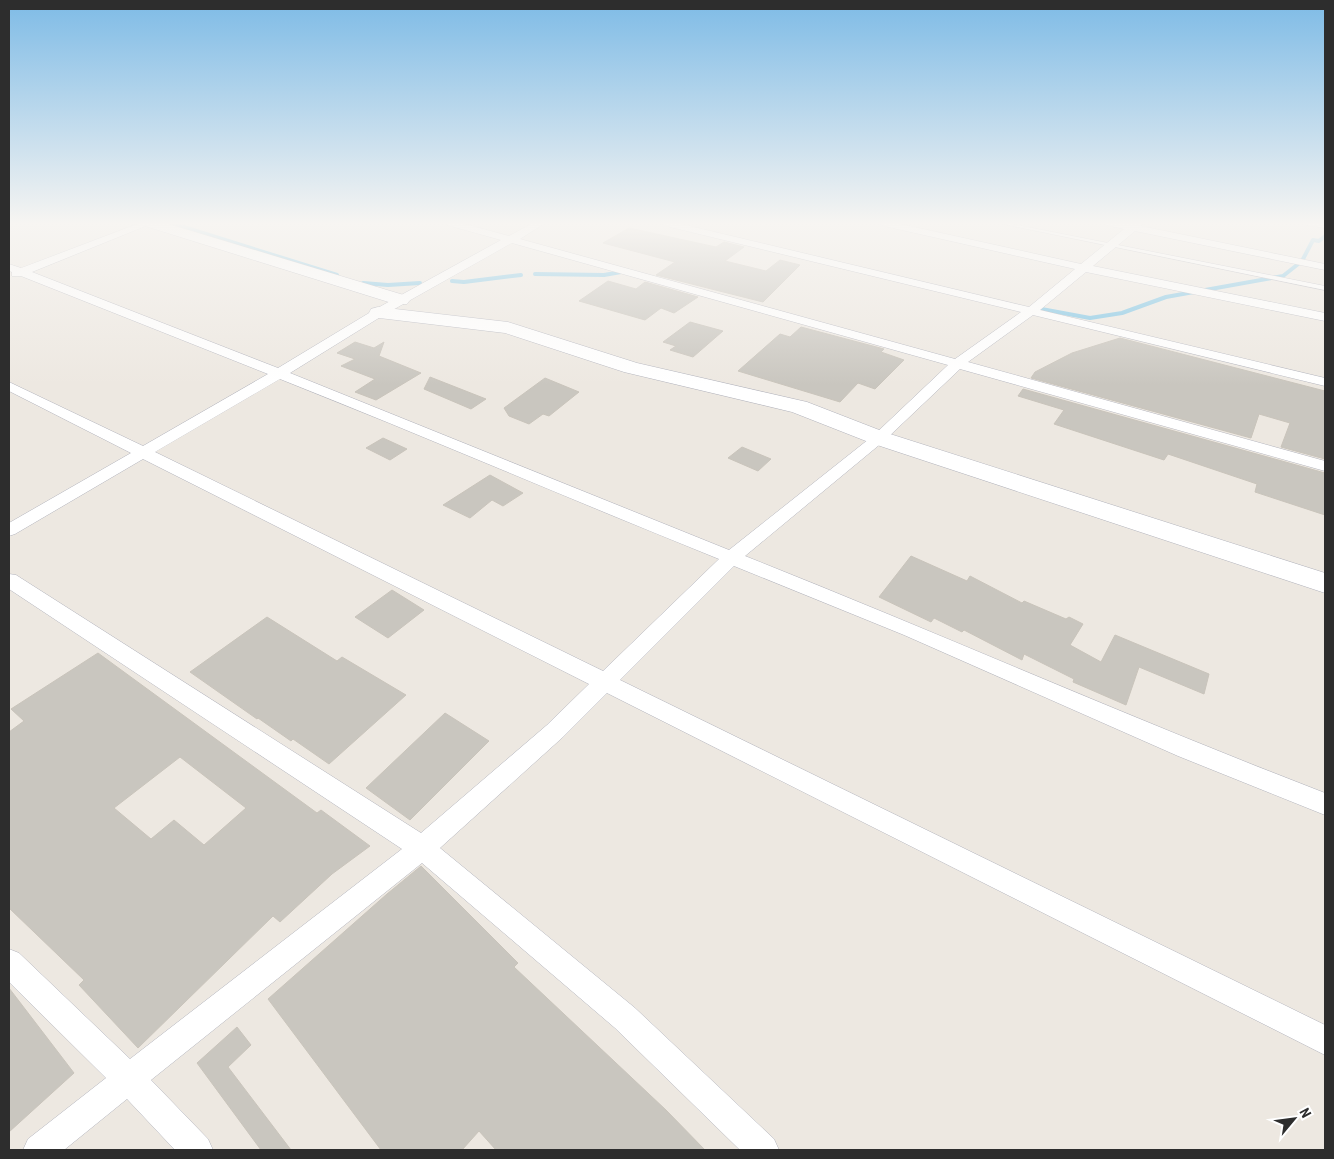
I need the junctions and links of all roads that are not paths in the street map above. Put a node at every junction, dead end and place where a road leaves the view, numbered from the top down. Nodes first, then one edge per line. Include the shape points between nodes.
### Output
1 (26, 277) edge
2 (327, 277) edge
3 (442, 277) edge
4 (648, 277) edge
5 (892, 277) edge
6 (1074, 277) edge
7 (1130, 277) edge
8 (1269, 277) edge
9 (1325, 288) edge
10 (401, 300) junction
11 (1031, 311) junction
12 (378, 313) junction
13 (1325, 317) edge
14 (958, 363) junction
15 (278, 375) junction
16 (1325, 382) edge
17 (9, 386) edge
18 (879, 438) junction
19 (142, 453) junction
20 (1325, 466) edge
21 (9, 530) edge
22 (732, 557) junction
23 (9, 580) edge
24 (1325, 583) edge
25 (605, 682) junction
26 (1325, 804) edge
27 (422, 848) junction
28 (9, 963) edge
29 (1325, 1040) edge
30 (128, 1078) junction
31 (39, 1150) edge
32 (197, 1150) edge
33 (763, 1150) edge

1 - 15 street
2 - 10 street
3 - 10 street
4 - 14 street
5 - 11 street
6 - 11 street
7 - 13 street
8 - 9 lane
10 - 12 street
11 - 14 street
11 - 16 street
12 - 15 street
12 - 18 street via 508,328 631,368 799,407
14 - 18 street
14 - 20 street
15 - 19 street
15 - 22 street via 430,433
17 - 19 street
18 - 22 street
18 - 24 street
19 - 21 street
19 - 25 street
22 - 25 street
22 - 26 street via 902,626 1186,749
23 - 27 street
25 - 27 street via 555,731
25 - 29 street
27 - 30 street
27 - 33 street via 625,1018
28 - 30 street
30 - 31 street
30 - 32 street

